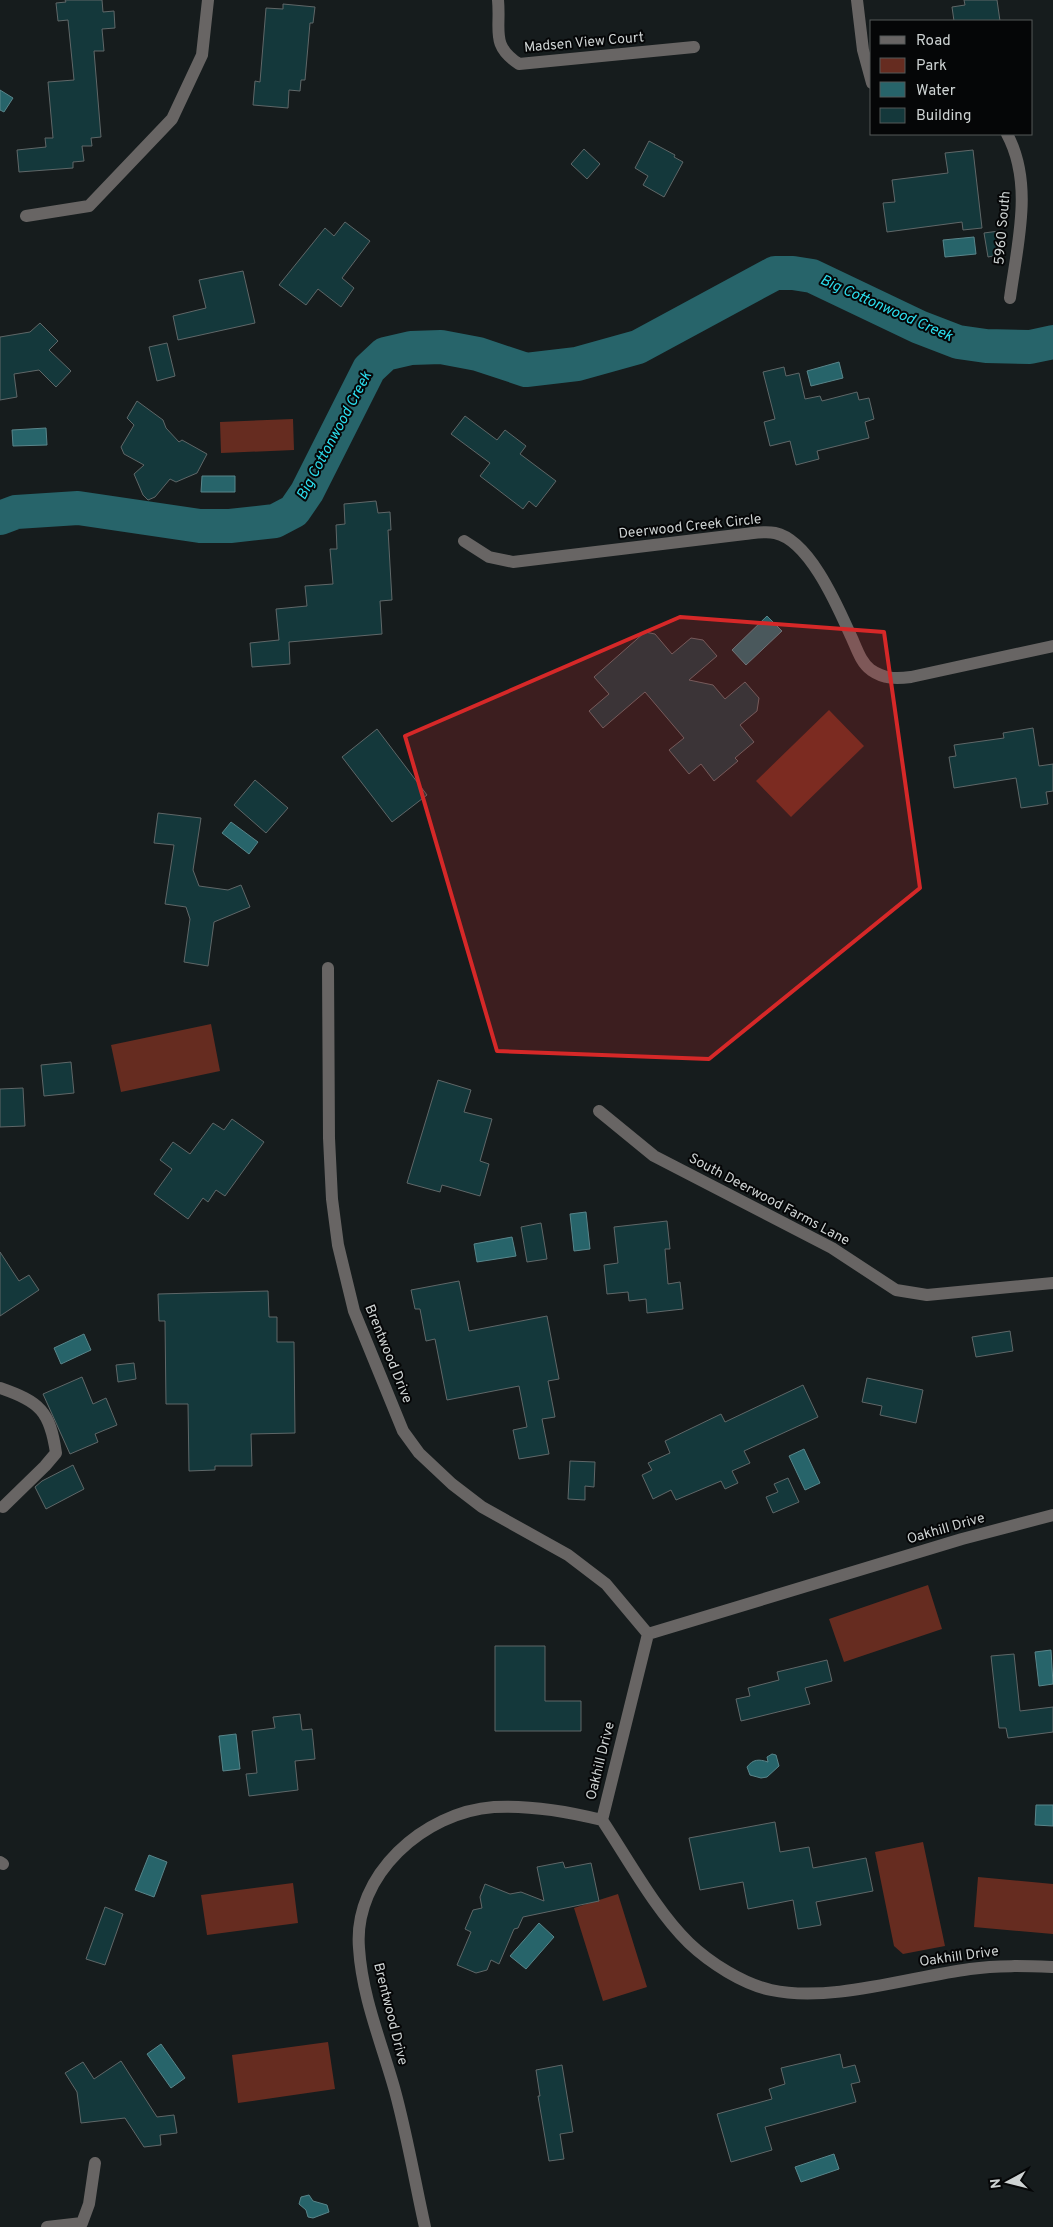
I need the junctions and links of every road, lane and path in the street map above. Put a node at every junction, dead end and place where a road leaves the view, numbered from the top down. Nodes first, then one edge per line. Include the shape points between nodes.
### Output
1 (208, 0) edge
2 (498, 0) edge
3 (858, 0) edge
4 (694, 47) dead end
5 (870, 76) edge
6 (1007, 135) edge
7 (26, 216) dead end
8 (1010, 298) dead end
9 (464, 542) dead end
10 (1053, 646) edge
11 (328, 968) dead end
12 (599, 1111) dead end
13 (1053, 1283) edge
14 (0, 1388) edge
15 (3, 1507) dead end
16 (1053, 1515) edge
17 (648, 1634) junction
18 (602, 1820) junction
19 (1053, 1968) edge
20 (95, 2163) dead end
21 (47, 2227) edge
22 (425, 2227) edge

1 - 7 street via 202,55 172,119 89,206
2 - 4 street, Madsen View Court via 498,36 502,50 519,64
3 - 5 street via 863,50
6 - 8 street, 5960 South via 1017,160 1022,190
9 - 10 street, Deerwood Creek Circle via 489,557 513,562 775,533 797,543 808,557 839,610 861,659 879,675 889,679 911,678
11 - 17 street, Brentwood Drive via 329,1146 338,1245 354,1311 403,1431 419,1453 482,1507 568,1555 606,1584
12 - 13 street, South Deerwood Farms Lane via 654,1156 832,1248 896,1290 927,1295
14 - 15 street via 37,1404 53,1431 56,1453
16 - 17 street, Oakhill Drive via 962,1539
17 - 18 street, Oakhill Drive
18 - 19 street, Oakhill Drive via 657,1903 689,1944 746,1981 771,1990 810,1993 851,1990 1008,1965
18 - 22 street, Brentwood Drive via 556,1809 492,1807 454,1816 423,1831 399,1851 381,1868 369,1894 358,1947 367,1994 396,2093
20 - 21 street via 89,2204 82,2223

